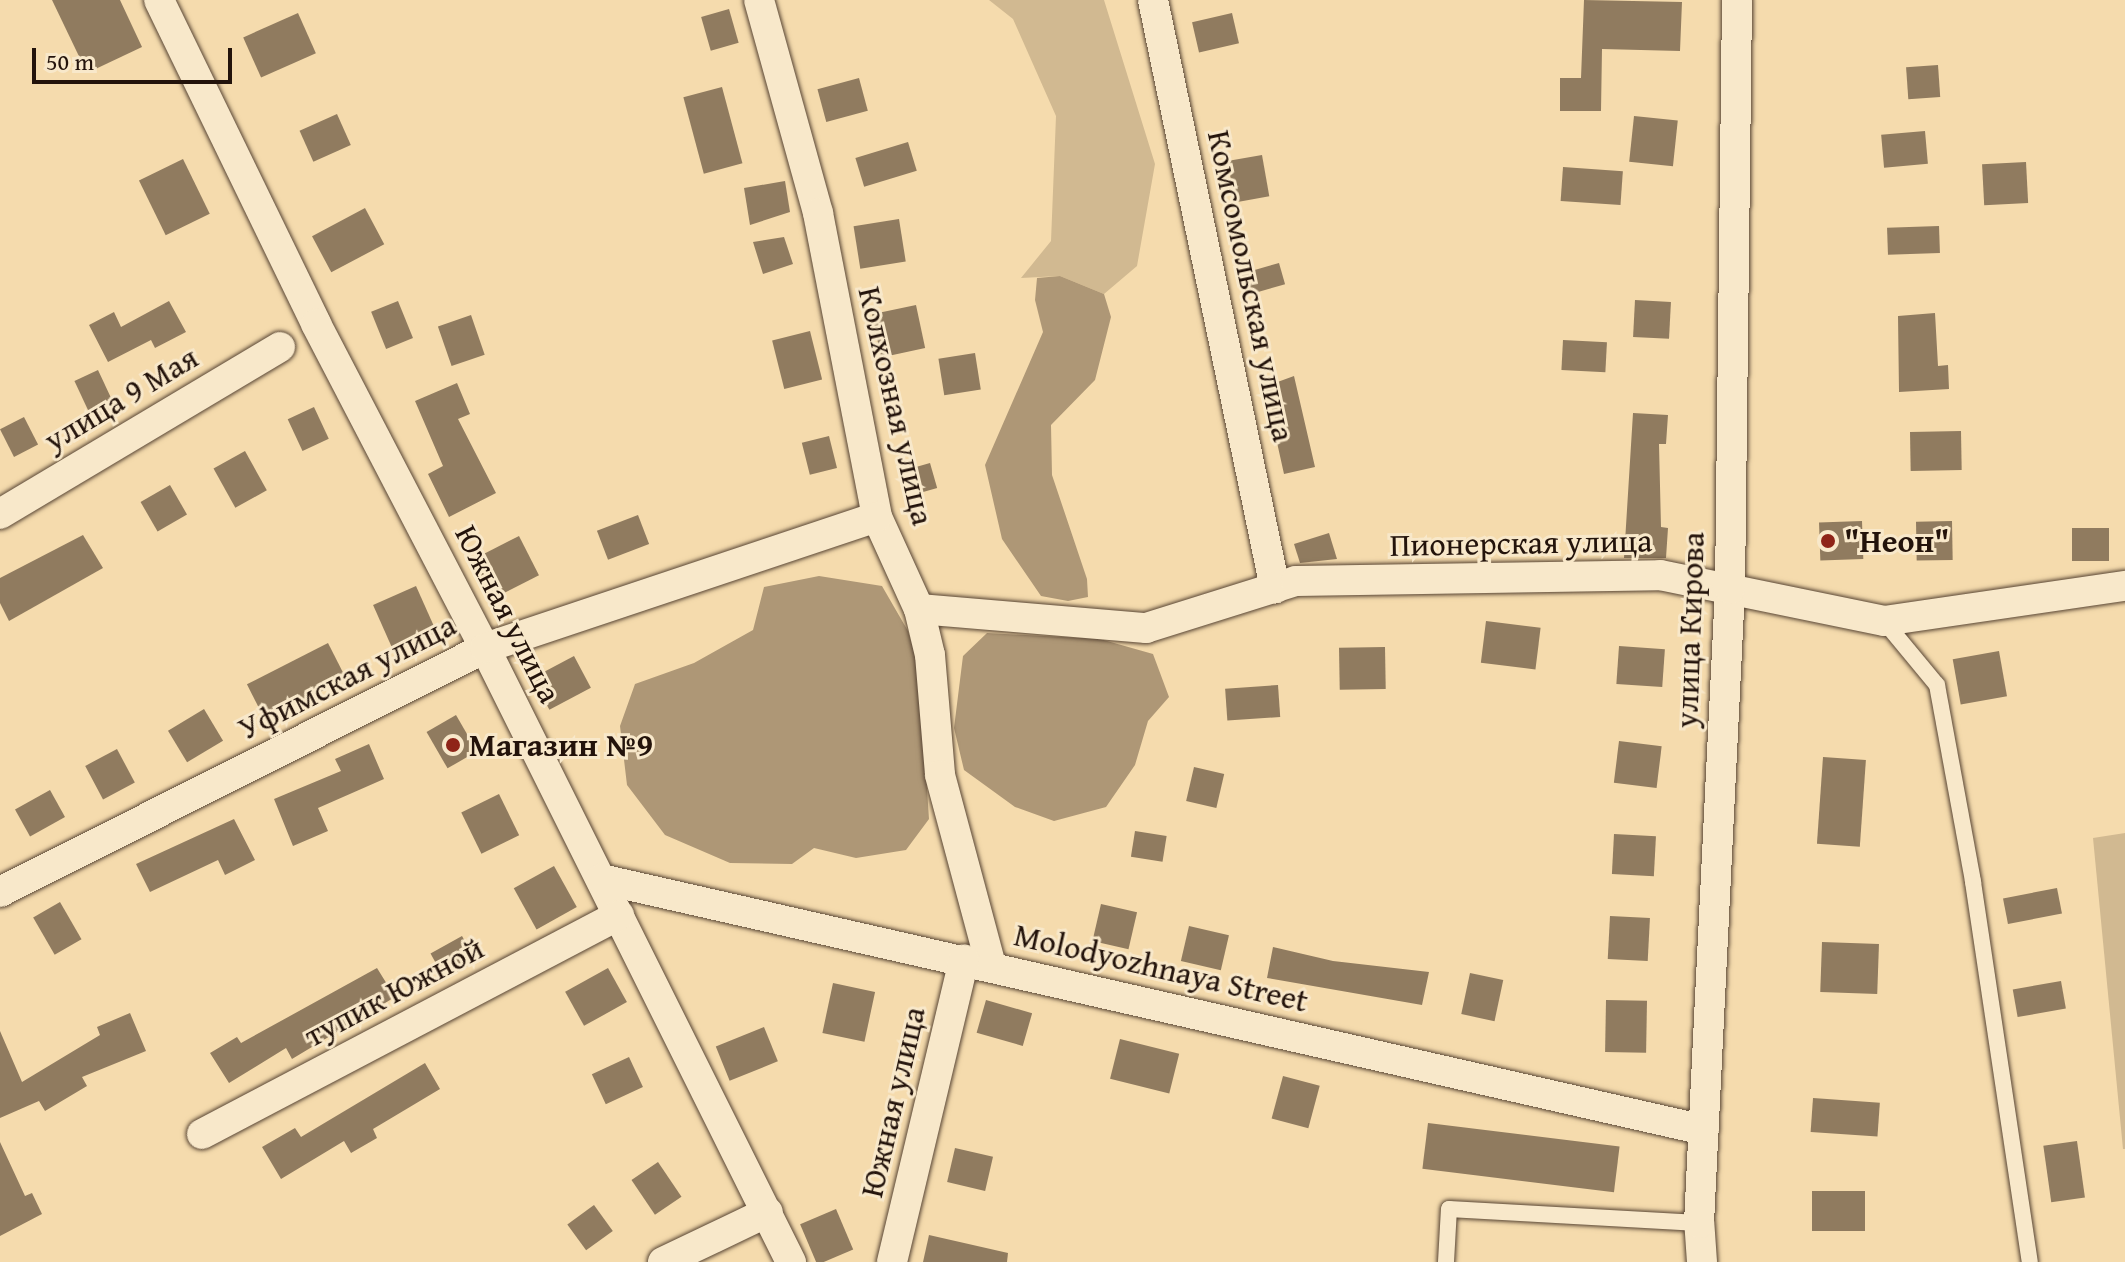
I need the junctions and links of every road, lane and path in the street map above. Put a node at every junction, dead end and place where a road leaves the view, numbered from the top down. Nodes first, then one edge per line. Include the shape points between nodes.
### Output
1 (159, 0) edge
2 (759, 0) edge
3 (1153, 0) edge
4 (1737, 0) edge
5 (280, 347) dead end
6 (0, 514) edge
7 (877, 517) junction
8 (2125, 586) edge
9 (1275, 588) junction
10 (1730, 589) junction
11 (919, 609) junction
12 (1884, 621) junction
13 (485, 648) junction
14 (601, 879) junction
15 (0, 892) edge
16 (619, 915) junction
17 (977, 962) junction
18 (1704, 1130) junction
19 (202, 1134) dead end
20 (768, 1212) junction
21 (1699, 1223) junction
22 (663, 1262) edge
23 (791, 1262) edge
24 (892, 1262) edge
25 (1446, 1262) edge
26 (1702, 1262) edge
27 (2030, 1262) edge

1 - 13 street, Южная улица via 316,324
2 - 7 street, Колхозная улица via 818,213
3 - 9 street, Комсомольская улица
4 - 10 street, улица Кирова
5 - 6 street, улица 9 Мая
7 - 11 street, Колхозная улица
7 - 13 street, Уфимская улица
8 - 12 street, Пионерская улица
9 - 10 street, Пионерская улица via 1296,581 1660,575
9 - 11 street, Пионерская улица via 1146,628
10 - 12 street, Пионерская улица
10 - 18 street, улица Кирова
11 - 17 street, Колхозная улица via 930,655 940,775
12 - 27 lane via 1937,685 1973,882
13 - 14 street, Южная улица
13 - 15 street, Уфимская улица
14 - 16 street, Южная улица
14 - 17 street, Molodyozhnaya Street
16 - 19 street, тупик Южной
16 - 20 street, Южная улица
17 - 18 street, Molodyozhnaya Street
17 - 24 street, Южная улица
18 - 21 street, улица Кирова
20 - 22 street
20 - 23 street, Южная улица
21 - 25 lane via 1449,1209
21 - 26 street, улица Кирова

